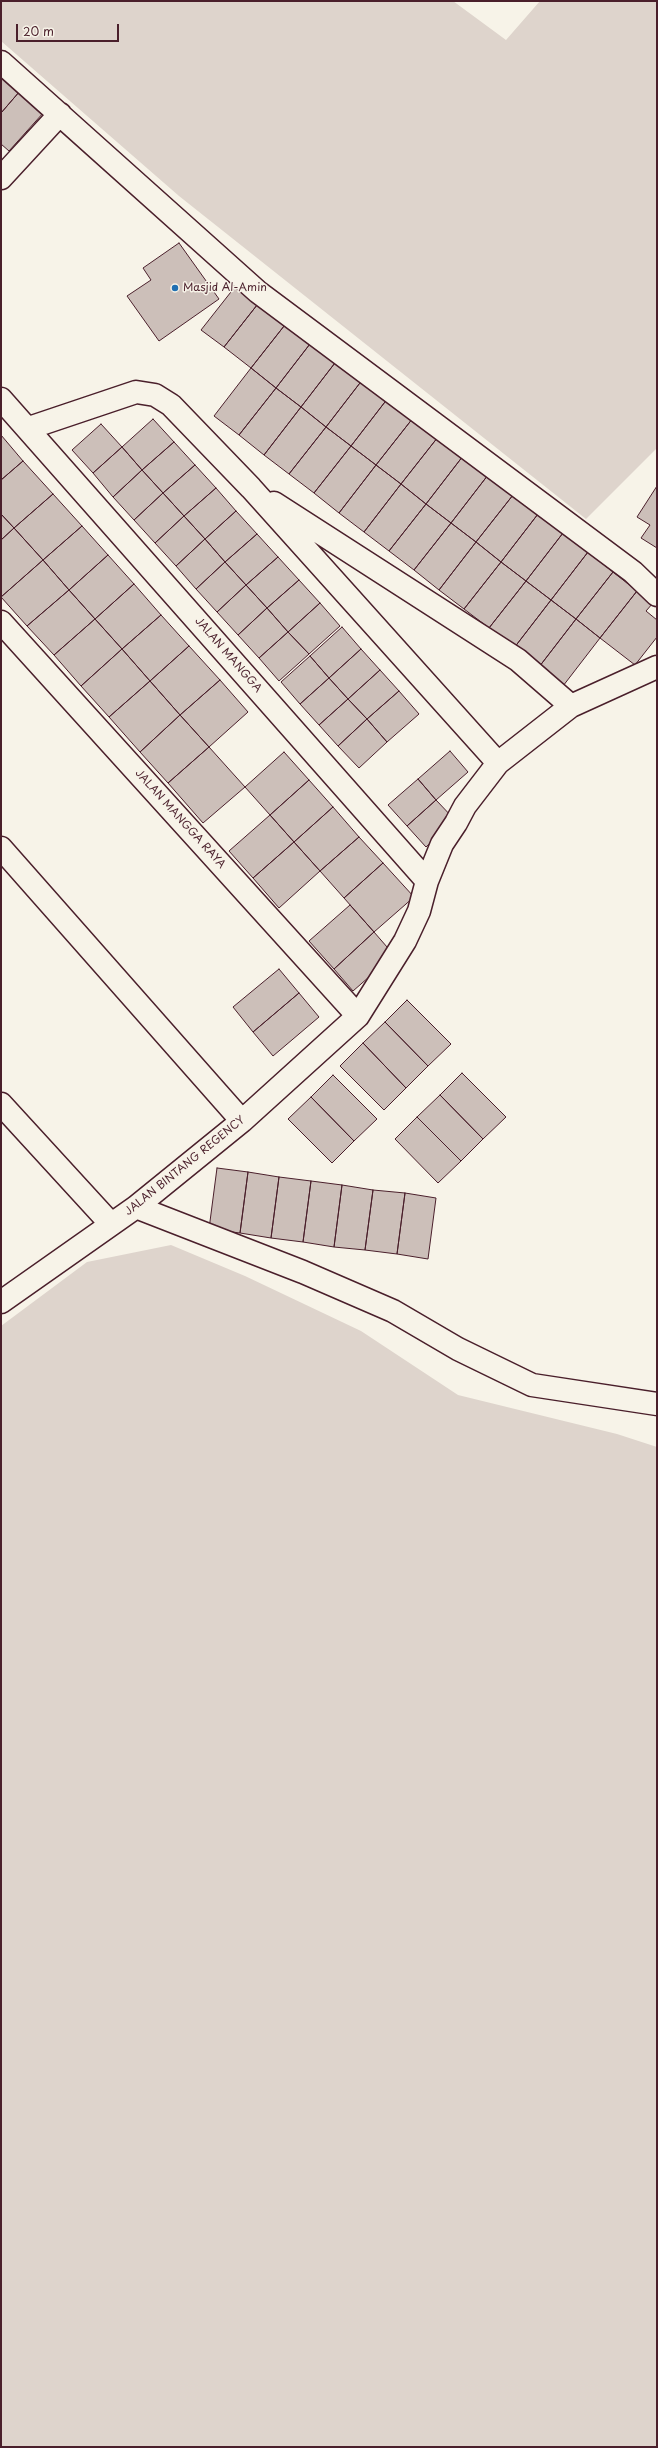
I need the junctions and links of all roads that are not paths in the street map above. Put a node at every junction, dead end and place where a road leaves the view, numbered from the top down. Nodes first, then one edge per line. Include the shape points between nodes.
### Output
1 (1, 62) edge
2 (60, 114) junction
3 (5, 165) edge
4 (1, 399) edge
5 (29, 428) junction
6 (251, 488) junction
7 (657, 595) edge
8 (1, 622) edge
9 (657, 667) edge
10 (571, 706) junction
11 (498, 763) junction
12 (1, 848) edge
13 (427, 881) junction
14 (358, 1016) junction
15 (1, 1104) edge
16 (242, 1121) junction
17 (136, 1207) junction
18 (110, 1223) junction
19 (1, 1302) edge
20 (657, 1404) edge

1 - 2 street
2 - 3 street
2 - 7 street via 258,292 633,572
4 - 5 street, JALAN MANGGA
5 - 6 street via 136,392 155,395 171,404
5 - 13 street, JALAN MANGGA
6 - 10 street via 518,660
6 - 11 street
8 - 14 street, JALAN MANGGA RAYA
9 - 10 street
10 - 11 street
11 - 13 street via 465,806 442,844
12 - 16 street
13 - 14 street via 419,911 405,942
14 - 16 street, JALAN BINTANG REGENCY
15 - 18 street
16 - 17 street, JALAN BINTANG REGENCY
17 - 18 street, JALAN BINTANG REGENCY
17 - 20 street via 303,1272 393,1311 458,1349 532,1385
18 - 19 street, JALAN BINTANG REGENCY

